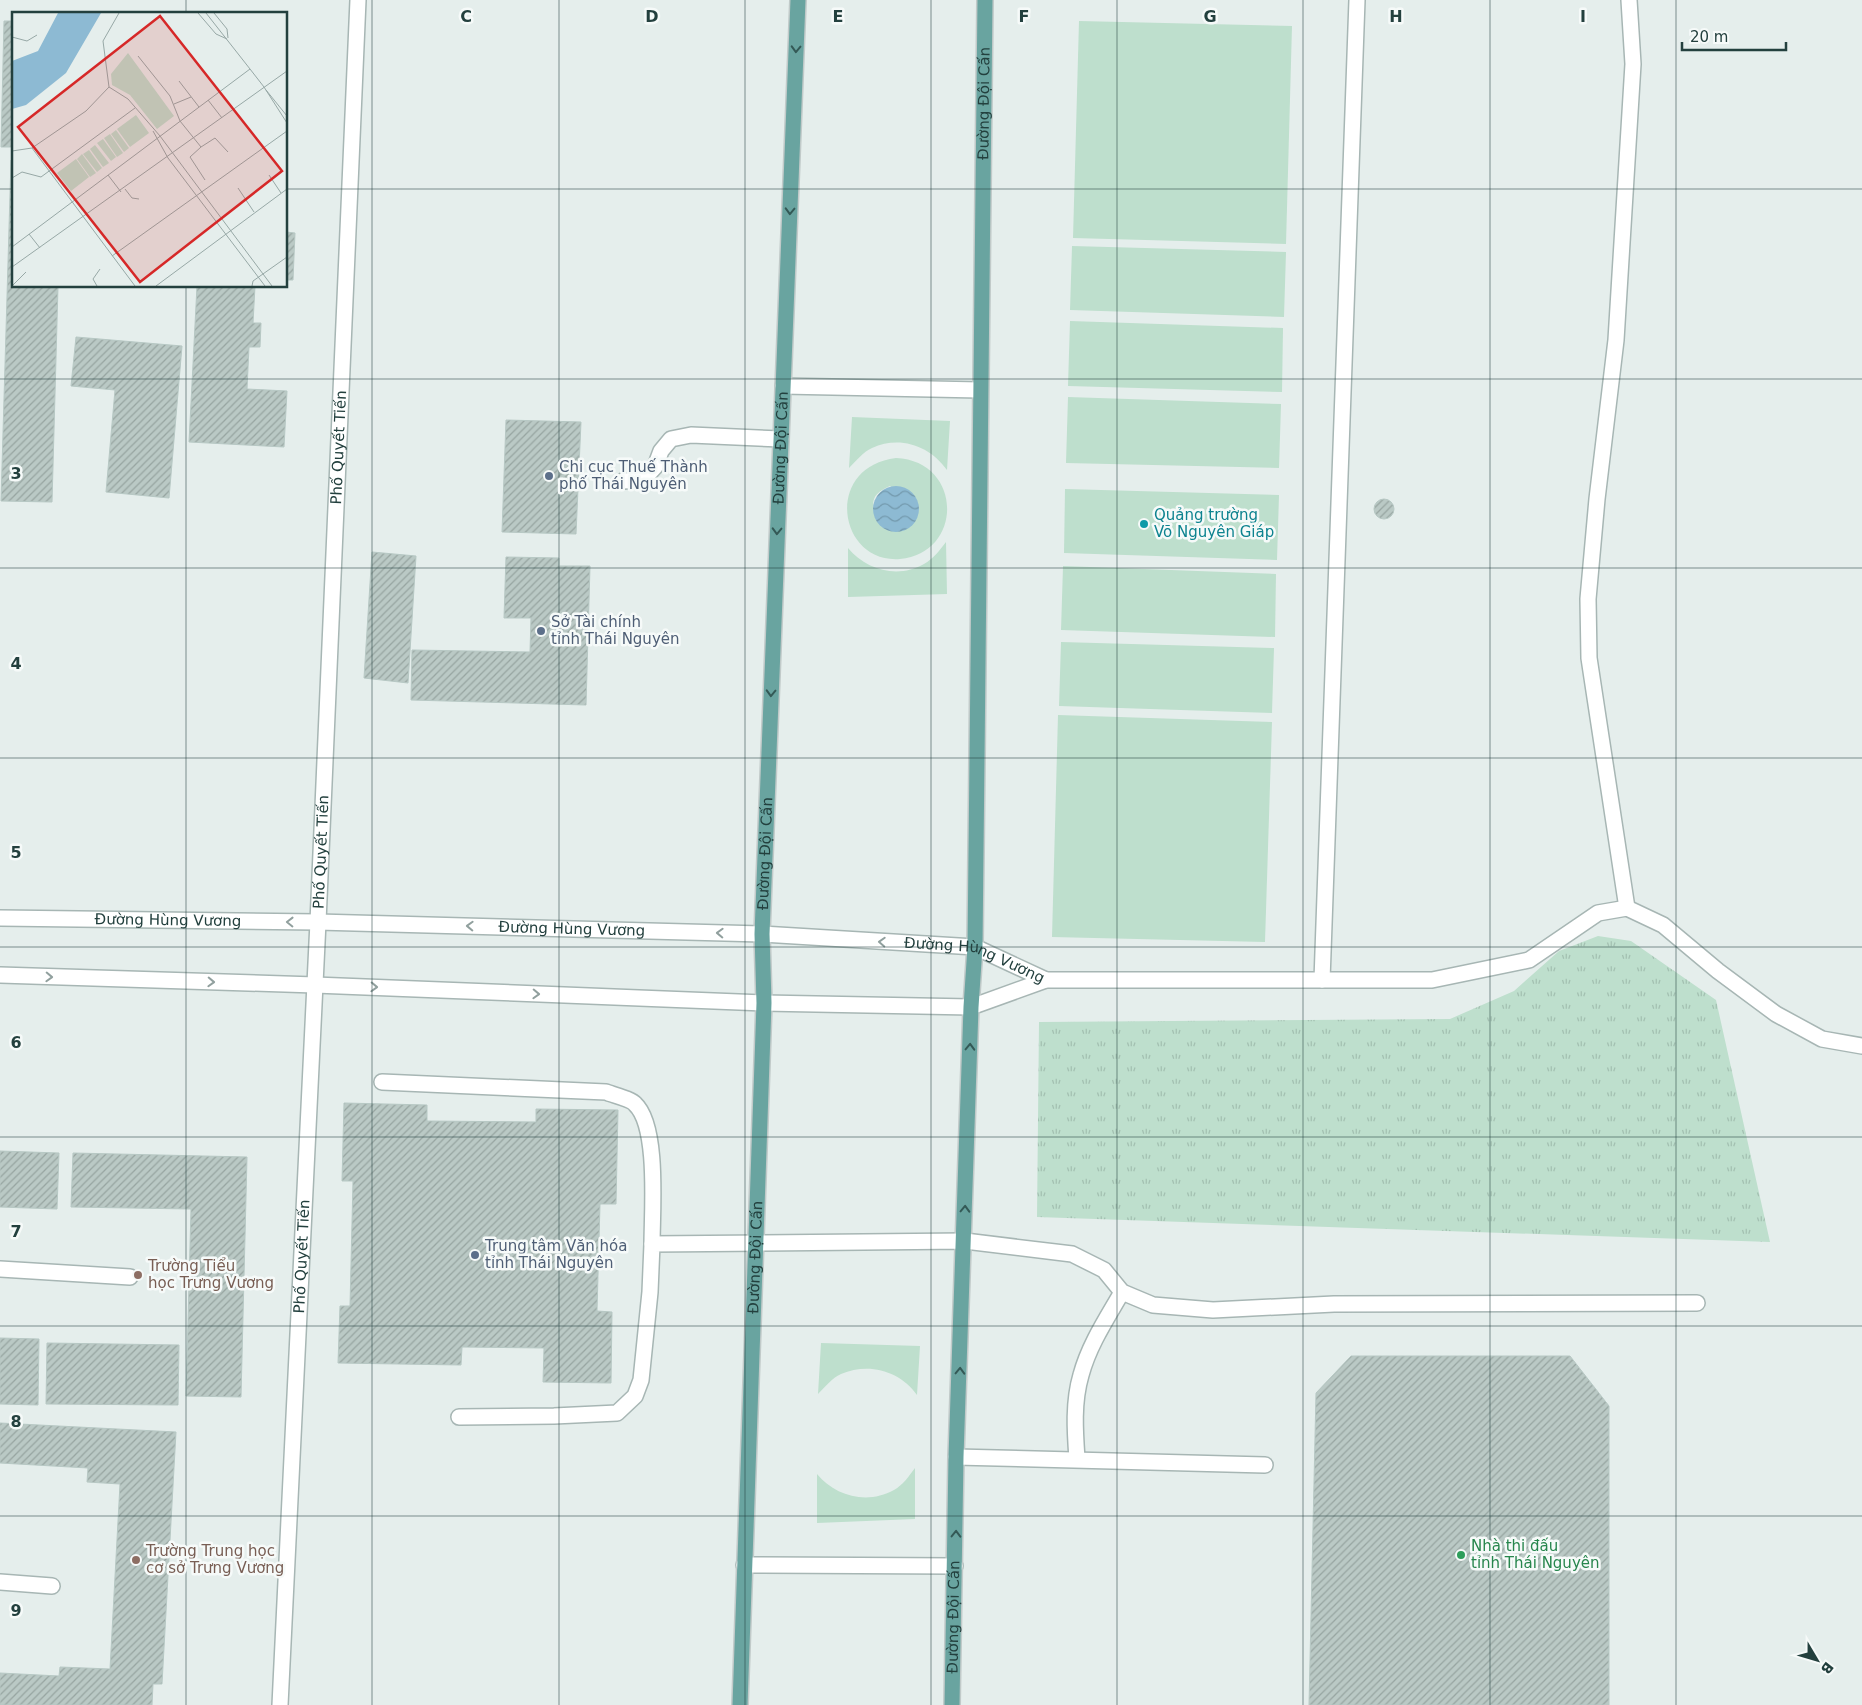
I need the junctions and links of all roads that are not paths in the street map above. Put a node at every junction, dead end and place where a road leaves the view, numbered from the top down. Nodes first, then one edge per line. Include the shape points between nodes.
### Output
1 (358, 0) edge
2 (798, 0) edge
3 (984, 0) edge
4 (1356, 0) edge
5 (1629, 0) edge
6 (783, 386) junction
7 (980, 390) junction
8 (781, 439) junction
9 (623, 481) dead end
10 (1627, 908) junction
11 (0, 918) edge
12 (318, 922) junction
13 (762, 934) junction
14 (975, 947) junction
15 (0, 975) edge
16 (1046, 980) junction
17 (1322, 980) junction
18 (315, 985) junction
19 (764, 1003) junction
20 (971, 1007) junction
21 (1862, 1046) edge
22 (382, 1082) dead end
23 (965, 1241) junction
24 (755, 1243) junction
25 (652, 1244) junction
26 (0, 1269) edge
27 (130, 1277) dead end
28 (1122, 1292) junction
29 (1697, 1303) dead end
30 (459, 1417) dead end
31 (956, 1457) junction
32 (1077, 1459) junction
33 (1265, 1465) dead end
34 (744, 1565) junction
35 (955, 1566) junction
36 (0, 1582) edge
37 (52, 1586) dead end
38 (280, 1705) edge
39 (740, 1705) edge
40 (952, 1705) edge

1 - 12 street, Phố Quyết Tiến
2 -> 6 main road, Đường Đội Cấn
3 - 7 main road, Đường Đội Cấn
4 - 17 street
5 - 10 street via 1633,64 1616,340 1588,599 1589,658
6 - 7 street
6 - 8 main road, Đường Đội Cấn
7 - 14 main road, Đường Đội Cấn
8 - 9 street via 691,435 671,439 661,451 655,467 643,480
8 -> 13 main road, Đường Đội Cấn
10 - 17 street via 1598,913 1529,960 1432,980
10 - 21 street via 1664,925 1776,1014 1822,1039
12 -> 11 street, Đường Hùng Vương
13 -> 12 street, Đường Hùng Vương
12 - 18 street, Phố Quyết Tiến
14 -> 13 street, Đường Hùng Vương
13 - 19 main road, Đường Đội Cấn
14 - 16 street, Đường Hùng Vương
14 - 20 main road, Đường Đội Cấn
15 -> 18 street, Đường Hùng Vương
16 - 17 street
16 - 20 street, Đường Hùng Vương
18 -> 19 street, Đường Hùng Vương
18 - 38 street, Phố Quyết Tiến
19 - 20 street, Đường Hùng Vương
19 - 24 main road, Đường Đội Cấn
23 -> 20 main road, Đường Đội Cấn
22 - 25 street via 606,1092 635,1103 648,1125 652,1155
23 - 24 street
23 - 28 street via 1072,1254 1104,1270
31 -> 23 main road, Đường Đội Cấn
24 - 25 street
24 - 34 main road, Đường Đội Cấn
25 - 30 street via 641,1380 635,1396 617,1413
26 - 27 street
28 - 29 street via 1154,1305 1213,1310 1334,1304
28 - 32 street via 1098,1332 1081,1375 1074,1419
31 - 32 street
35 -> 31 main road, Đường Đội Cấn
32 - 33 street
34 - 35 street
34 - 39 main road, Đường Đội Cấn
35 - 40 main road, Đường Đội Cấn
36 - 37 street

